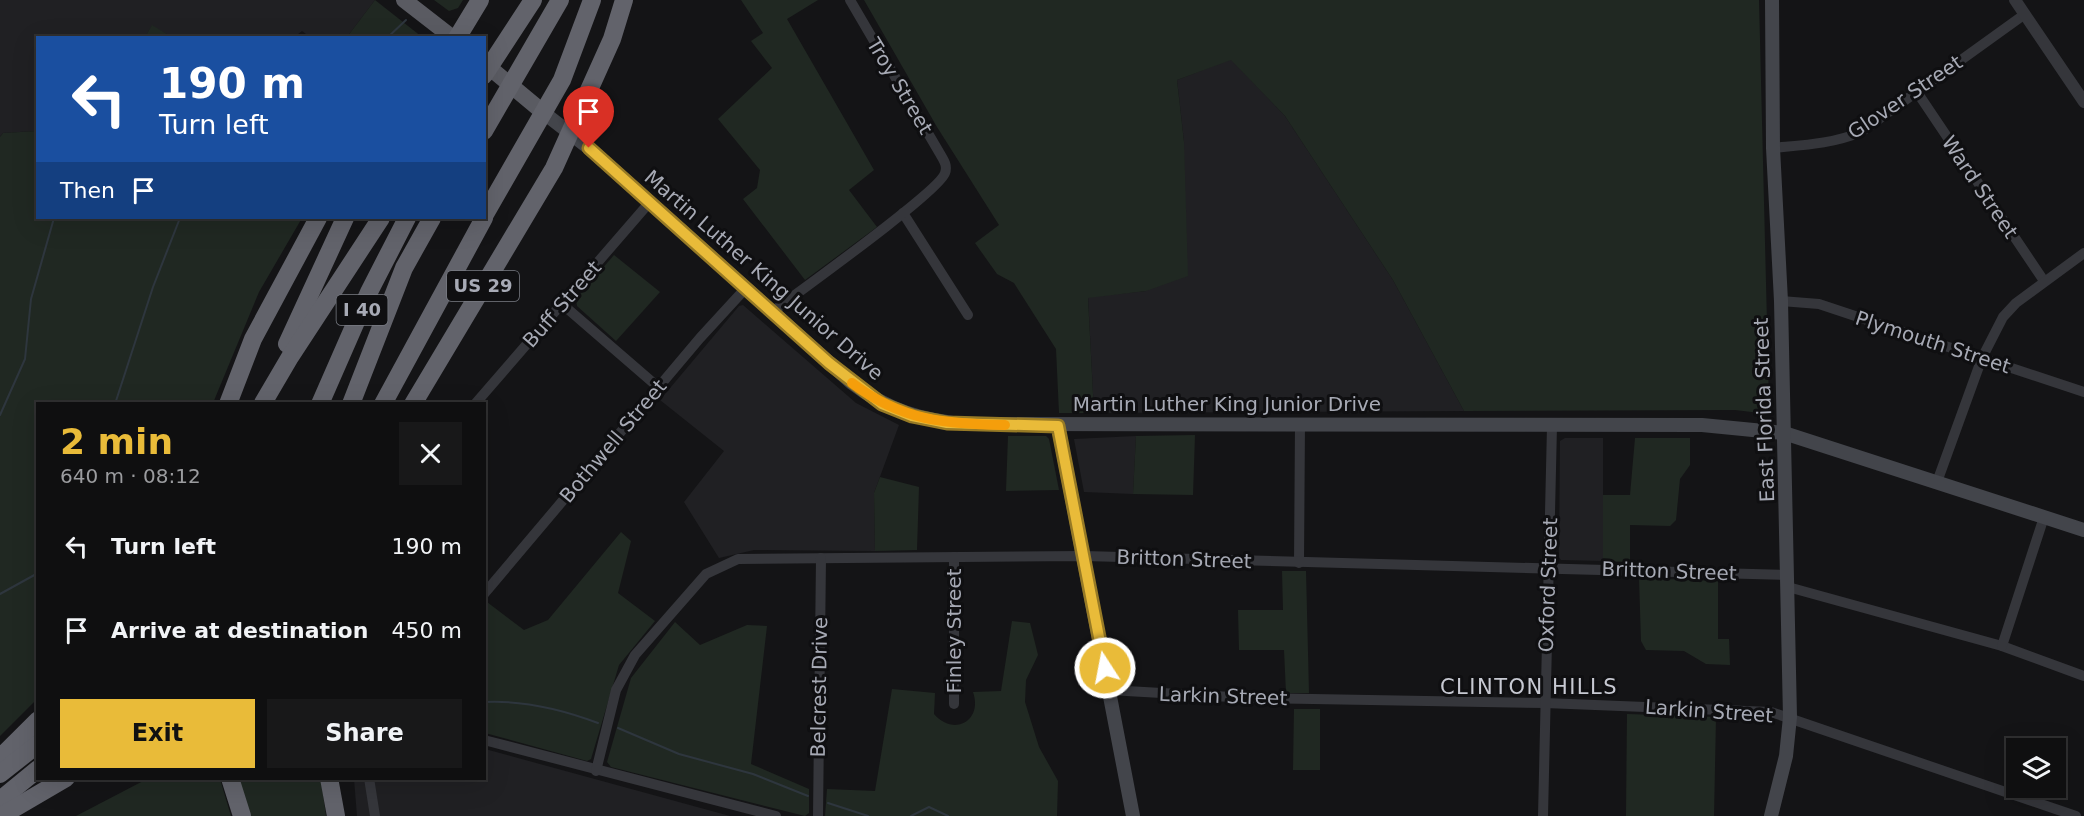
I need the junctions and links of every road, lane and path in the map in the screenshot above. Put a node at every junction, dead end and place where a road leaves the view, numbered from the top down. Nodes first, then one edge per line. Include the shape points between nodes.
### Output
1 (404, 0) edge
2 (480, 0) edge
3 (533, 0) edge
4 (560, 0) edge
5 (592, 0) edge
6 (624, 0) edge
7 (850, 0) edge
8 (1772, 0) edge
9 (2015, 0) edge
10 (2025, 14) junction
11 (452, 36) edge
12 (456, 36) edge
13 (486, 65) edge
14 (486, 72) edge
15 (1917, 92) junction
16 (2084, 102) edge
17 (544, 113) junction
18 (486, 128) edge
19 (1773, 148) junction
20 (649, 203) junction
21 (903, 213) junction
22 (486, 214) edge
23 (317, 219) edge
24 (345, 219) edge
25 (380, 219) edge
26 (406, 219) edge
27 (431, 219) edge
28 (483, 219) edge
29 (2084, 253) edge
30 (2044, 281) junction
31 (745, 289) junction
32 (1781, 301) junction
33 (562, 304) junction
34 (772, 312) junction
35 (968, 315) dead end
36 (1982, 358) junction
37 (658, 387) junction
38 (2084, 392) edge
39 (229, 402) edge
40 (263, 402) edge
41 (264, 402) edge
42 (321, 402) edge
43 (352, 402) edge
44 (386, 402) edge
45 (414, 402) edge
46 (477, 402) edge
47 (1300, 423) junction
48 (1058, 426) junction
49 (1552, 426) junction
50 (1784, 433) junction
51 (1937, 482) junction
52 (2044, 517) junction
53 (2084, 530) edge
54 (1084, 556) junction
55 (954, 557) junction
56 (821, 558) junction
57 (1299, 563) junction
58 (1549, 567) junction
59 (1788, 581) junction
60 (486, 592) edge
61 (2002, 646) junction
62 (2084, 675) edge
63 (1109, 690) junction
64 (1545, 703) junction
65 (954, 704) dead end
66 (1790, 717) junction
67 (36, 722) edge
68 (486, 741) edge
69 (36, 746) edge
70 (0, 758) edge
71 (36, 771) edge
72 (596, 771) junction
73 (0, 774) edge
74 (63, 780) edge
75 (231, 780) edge
76 (329, 780) edge
77 (337, 780) edge
78 (369, 780) edge
79 (0, 800) edge
80 (1, 816) edge
81 (242, 816) edge
82 (336, 816) edge
83 (341, 816) edge
84 (375, 816) edge
85 (776, 816) edge
86 (818, 816) edge
87 (1133, 816) edge
88 (1543, 816) edge
89 (1771, 816) edge
90 (2076, 816) edge

1 - 11 highway
2 - 12 highway
3 - 14 highway
4 - 18 highway
5 - 17 highway via 574,51
6 - 45 highway, US 29 via 612,39 554,168
7 - 21 street, Troy Street via 946,164 940,183
8 - 19 main road, East Florida Street
9 - 10 street
10 - 15 street, Glover Street
10 - 16 street
13 - 17 highway, Martin Luther King Junior Drive
15 - 19 street, Glover Street via 1861,132 1840,140
15 - 30 street, Ward Street
17 - 20 main road, Martin Luther King Junior Drive
17 - 22 highway
19 - 32 main road, East Florida Street
20 - 31 main road, Martin Luther King Junior Drive
20 - 33 street, Buff Street
21 - 34 street
21 - 35 street
23 - 39 highway via 253,339
24 - 40 highway
25 - 41 highway
26 - 42 highway, I 40 via 369,292
27 - 43 highway, I 40 via 404,268
28 - 44 highway
29 - 30 street
30 - 36 street via 2002,317
31 - 34 main road, Martin Luther King Junior Drive
31 - 37 street, Bothwell Street
32 - 36 street, Plymouth Street via 1819,304
32 - 50 main road, East Florida Street
33 - 37 street
33 - 46 street, Buff Street
34 - 48 main road, Martin Luther King Junior Drive via 852,383 889,408 947,423
36 - 38 street, Plymouth Street
36 - 51 street
37 - 60 street, Bothwell Street
47 - 48 main road, Martin Luther King Junior Drive
47 - 49 main road, Martin Luther King Junior Drive
47 - 57 street
48 - 54 main road
49 - 50 main road, Martin Luther King Junior Drive via 1702,425
49 - 58 street, Oxford Street
50 - 51 main road, Martin Luther King Junior Drive
50 - 59 main road, East Florida Street
51 - 52 main road, Martin Luther King Junior Drive
52 - 53 main road, Martin Luther King Junior Drive
52 - 61 street
54 - 55 street, Britton Street
54 - 57 street, Britton Street
54 - 63 main road
55 - 56 street, Britton Street
55 - 65 street, Finley Street
56 - 72 street, Britton Street via 738,559 706,574 623,673
56 - 86 street, Belcrest Drive
57 - 58 street, Britton Street
58 - 59 street, Britton Street
58 - 64 street, Oxford Street
59 - 61 street, Britton Street
59 - 66 main road, East Florida Street
61 - 62 street, Britton Street
63 - 64 street, Larkin Street via 1249,698
63 - 87 main road
64 - 66 street, Larkin Street via 1731,709
64 - 88 street, Oxford Street
66 - 89 main road, East Florida Street via 1786,756
66 - 90 street, Larkin Street
67 - 70 highway
68 - 72 street
69 - 73 highway
71 - 79 highway
72 - 85 street
74 - 80 highway
75 - 81 highway
76 - 82 highway
77 - 83 highway
78 - 84 street

